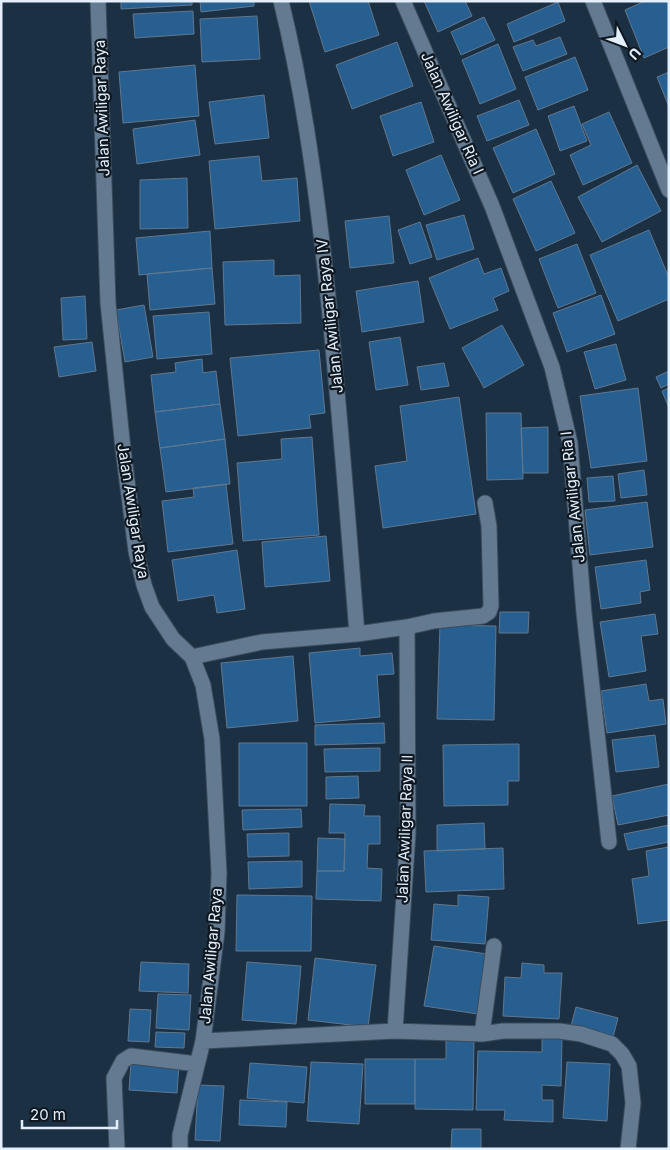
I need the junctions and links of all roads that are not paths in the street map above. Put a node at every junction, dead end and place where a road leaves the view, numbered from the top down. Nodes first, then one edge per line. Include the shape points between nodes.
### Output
1 (98, 1) edge
2 (281, 1) edge
3 (403, 1) edge
4 (593, 1) edge
5 (669, 190) edge
6 (485, 502) dead end
7 (407, 627) junction
8 (357, 634) junction
9 (192, 657) junction
10 (609, 842) dead end
11 (494, 946) dead end
12 (395, 1031) junction
13 (482, 1034) junction
14 (203, 1042) junction
15 (197, 1064) junction
16 (117, 1149) edge
17 (180, 1149) edge
18 (628, 1149) edge

1 - 9 street, Jalan Awiligar Raya via 108,303 136,551 152,607 173,639
2 - 8 street, Jalan Awiligar Raya IV via 315,182 336,368
3 - 10 street, Jalan Awiligar Ria I via 492,206 552,367 570,443 584,613
4 - 5 street
6 - 7 street via 490,547 489,612 483,616
7 - 8 street
7 - 12 street, Jalan Awiligar Raya ll via 408,833
8 - 9 street via 262,642
9 - 14 street, Jalan Awiligar Raya via 203,684 212,739 219,873 216,932
11 - 13 street
12 - 13 street
12 - 14 street
13 - 18 street via 559,1031 612,1044 629,1066 632,1103
14 - 15 street, Jalan Awiligar Raya
15 - 16 street via 131,1056 123,1061 114,1078
15 - 17 street, Jalan Awiligar Raya via 180,1135

